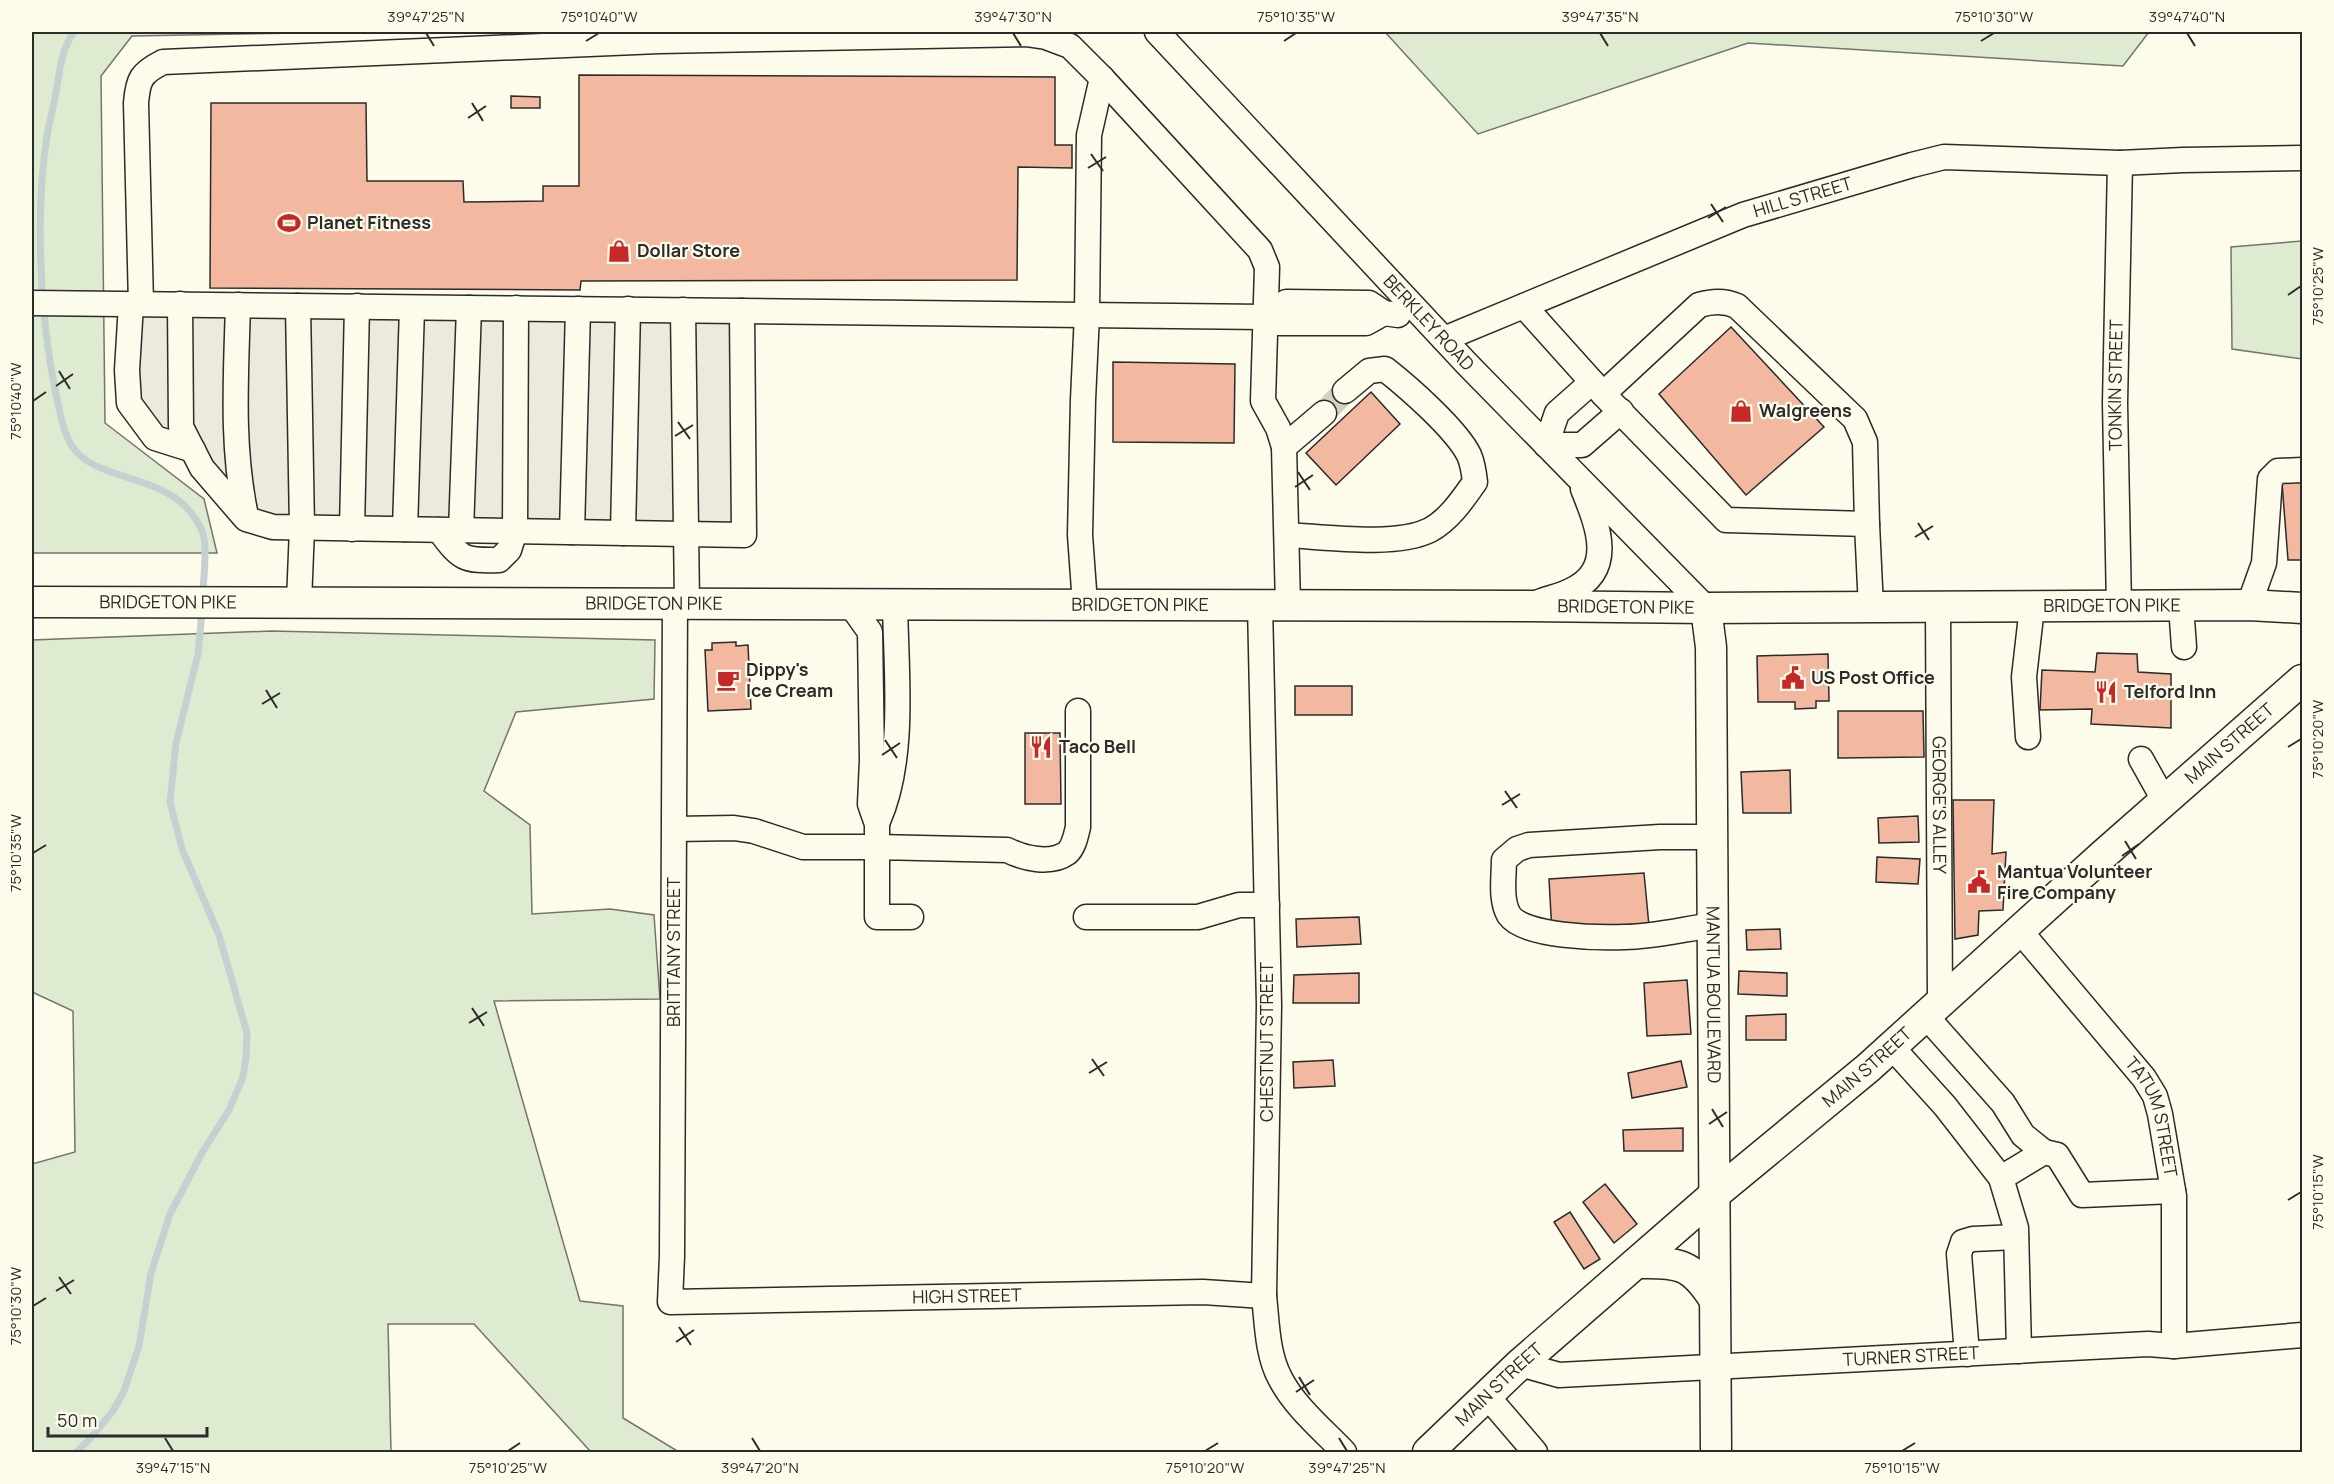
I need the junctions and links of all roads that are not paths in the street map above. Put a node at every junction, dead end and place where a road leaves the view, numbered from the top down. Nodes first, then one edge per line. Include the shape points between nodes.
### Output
1 (1157, 32) edge
2 (1102, 78) junction
3 (2302, 158) edge
4 (2120, 163) junction
5 (32, 303) edge
6 (136, 304) junction
7 (180, 304) junction
8 (238, 305) junction
9 (298, 306) junction
10 (357, 306) junction
11 (1524, 306) junction
12 (412, 308) junction
13 (469, 308) junction
14 (516, 308) junction
15 (578, 309) junction
16 (628, 309) junction
17 (683, 310) junction
18 (742, 311) junction
19 (1087, 314) junction
20 (1423, 316) junction
21 (1264, 317) junction
22 (1444, 339) junction
23 (1598, 388) junction
24 (1345, 392) tunnel mouth
25 (1621, 411) junction
26 (1324, 413) tunnel mouth
27 (1546, 445) junction
28 (1284, 447) junction
29 (193, 450) junction
30 (2302, 470) edge
31 (1579, 478) junction
32 (246, 519) junction
33 (1867, 524) junction
34 (302, 528) junction
35 (352, 529) junction
36 (405, 529) junction
37 (450, 530) junction
38 (515, 531) junction
39 (572, 532) junction
40 (623, 533) junction
41 (687, 534) junction
42 (1287, 535) junction
43 (2302, 595) edge
44 (32, 602) edge
45 (299, 602) junction
46 (681, 603) junction
47 (850, 604) junction
48 (895, 604) junction
49 (1085, 604) junction
50 (1274, 605) junction
51 (2249, 605) junction
52 (1528, 606) junction
53 (2181, 606) junction
54 (1938, 607) junction
55 (2032, 607) junction
56 (2119, 607) junction
57 (1871, 608) junction
58 (2302, 608) edge
59 (1706, 609) junction
60 (2184, 646) dead end
61 (2302, 680) edge
62 (1073, 712) dead end
63 (2028, 737) dead end
64 (2141, 759) dead end
65 (2165, 802) junction
66 (877, 824) junction
67 (675, 829) junction
68 (1712, 837) junction
69 (877, 847) junction
70 (1267, 905) junction
71 (911, 917) dead end
72 (1086, 917) dead end
73 (1713, 925) junction
74 (2020, 932) junction
75 (1933, 1009) junction
76 (1890, 1045) junction
77 (2044, 1152) junction
78 (2001, 1178) junction
79 (2173, 1191) junction
80 (1714, 1195) junction
81 (2016, 1238) junction
82 (1639, 1263) junction
83 (1264, 1296) junction
84 (1714, 1299) junction
85 (670, 1302) joint
86 (2302, 1335) edge
87 (2174, 1346) junction
88 (2019, 1351) junction
89 (1967, 1354) junction
90 (1520, 1364) junction
91 (1715, 1367) junction
92 (1486, 1396) junction
93 (1344, 1452) edge
94 (1428, 1452) edge
95 (1535, 1452) edge
96 (1716, 1452) edge

1 - 20 street, BERKLEY ROAD
2 - 6 street, CHESTNUT STREET via 1070,46 1026,34 659,41 163,62 147,70 138,83
2 - 19 street via 1089,135
2 - 21 street, CHESTNUT STREET via 1260,250 1267,267
3 - 4 street, HILL STREET
4 - 11 street, HILL STREET via 1944,158 1912,165 1743,215
4 - 56 street, TONKIN STREET via 2115,403
5 - 6 street
6 - 7 street
6 - 29 street, CHESTNUT STREET via 127,370 129,403 155,438
7 - 8 street
7 - 29 street via 181,427
8 - 9 street
8 - 32 street via 237,467
9 - 10 street
9 - 34 street
10 - 12 street
10 - 35 street
11 - 22 street, HILL STREET
11 - 23 street
12 - 13 street
12 - 36 street
13 - 14 street
13 - 37 street
14 - 15 street
14 - 38 street
15 - 16 street
15 - 39 street
16 - 17 street
16 - 40 street
17 - 18 street
17 - 41 street, BRITTANY STREET
18 - 19 street
18 - 41 street via 744,535
19 - 21 street
19 - 49 street via 1080,535
20 - 21 street via 1384,313 1366,323 1280,323
20 - 22 street, BERKLEY ROAD
21 - 28 street, CHESTNUT STREET via 1263,401
22 - 27 street, BERKLEY ROAD
23 - 25 street
23 - 27 street via 1557,413
23 - 33 street via 1699,306 1708,302 1737,306 1855,418 1865,442
24 - 42 street via 1369,371 1385,369 1460,440 1469,456 1475,482 1455,509 1432,529 1415,535 1387,539
25 - 27 street via 1582,445
25 - 33 street via 1726,520
26 - 28 street
27 - 31 street, BERKLEY ROAD
28 - 42 street, CHESTNUT STREET
29 - 32 street via 202,468
30 - 51 street via 2278,471 2270,479 2264,563
31 - 52 street via 1599,530 1596,568 1572,590
31 - 59 street, BERKLEY ROAD
32 - 34 street via 273,527
33 - 57 street
34 - 35 street
34 - 45 street
35 - 36 street
36 - 37 street
37 - 38 street
38 - 39 street
39 - 40 street
40 - 41 street
41 - 46 street, BRITTANY STREET
42 - 50 street, CHESTNUT STREET
43 - 51 main road, BRIDGETON PIKE
44 - 45 main road, BRIDGETON PIKE
45 - 46 main road, BRIDGETON PIKE
46 - 47 main road, BRIDGETON PIKE
46 - 67 street, BRITTANY STREET
47 - 48 main road, BRIDGETON PIKE
47 - 66 street via 870,632 870,804
48 - 49 main road, BRIDGETON PIKE
48 - 66 street via 896,730 885,806
49 - 50 main road, BRIDGETON PIKE
50 - 52 main road, BRIDGETON PIKE
50 - 70 street, CHESTNUT STREET
51 - 53 main road, BRIDGETON PIKE
51 - 58 main road, BRIDGETON PIKE
52 - 59 main road, BRIDGETON PIKE
53 - 56 main road, BRIDGETON PIKE
53 - 60 street
54 - 55 main road, BRIDGETON PIKE
54 - 57 main road, BRIDGETON PIKE
54 - 75 street, GEORGE'S ALLEY
55 - 56 main road, BRIDGETON PIKE
55 - 63 street via 2024,677
57 - 59 main road, BRIDGETON PIKE
59 - 68 main road, MANTUA BOULEVARD via 1712,647
61 - 65 main road, MAIN STREET
62 - 69 street via 1078,826 1068,852 1053,858 1024,858 998,850
64 - 65 street
65 - 74 main road, MAIN STREET
66 - 69 street
67 - 69 street via 744,830 803,847
67 - 85 street, BRITTANY STREET
68 - 73 main road, MANTUA BOULEVARD
68 - 73 street via 1529,845 1504,860 1504,902 1509,915 1518,923 1548,933 1627,938
69 - 71 street via 877,917
70 - 72 street via 1239,905 1198,917
70 - 83 street, CHESTNUT STREET
73 - 80 main road, MANTUA BOULEVARD
74 - 75 main road, MAIN STREET
74 - 79 street, TATUM STREET via 2155,1096
75 - 76 main road, MAIN STREET
75 - 77 street via 2023,1135
76 - 78 street
76 - 80 main road, MAIN STREET via 1868,1068
77 - 78 street
77 - 79 street via 2057,1155 2082,1195
78 - 81 street
79 - 87 street, TATUM STREET
80 - 82 main road, MAIN STREET
80 - 84 main road, MANTUA BOULEVARD
81 - 88 street
81 - 89 street via 1963,1242 1959,1254
82 - 84 main road via 1666,1262 1683,1268 1700,1278
82 - 90 main road, MAIN STREET
83 - 85 street, HIGH STREET via 1203,1292
83 - 93 street, CHESTNUT STREET via 1269,1342 1280,1379
84 - 91 main road, MANTUA BOULEVARD
86 - 87 street, TURNER STREET
87 - 88 street, TURNER STREET
88 - 89 street, TURNER STREET
89 - 91 street, TURNER STREET
90 - 91 street, TURNER STREET via 1559,1374
90 - 92 main road, MAIN STREET
91 - 96 main road, MANTUA BOULEVARD
92 - 94 main road, MAIN STREET
92 - 95 street

